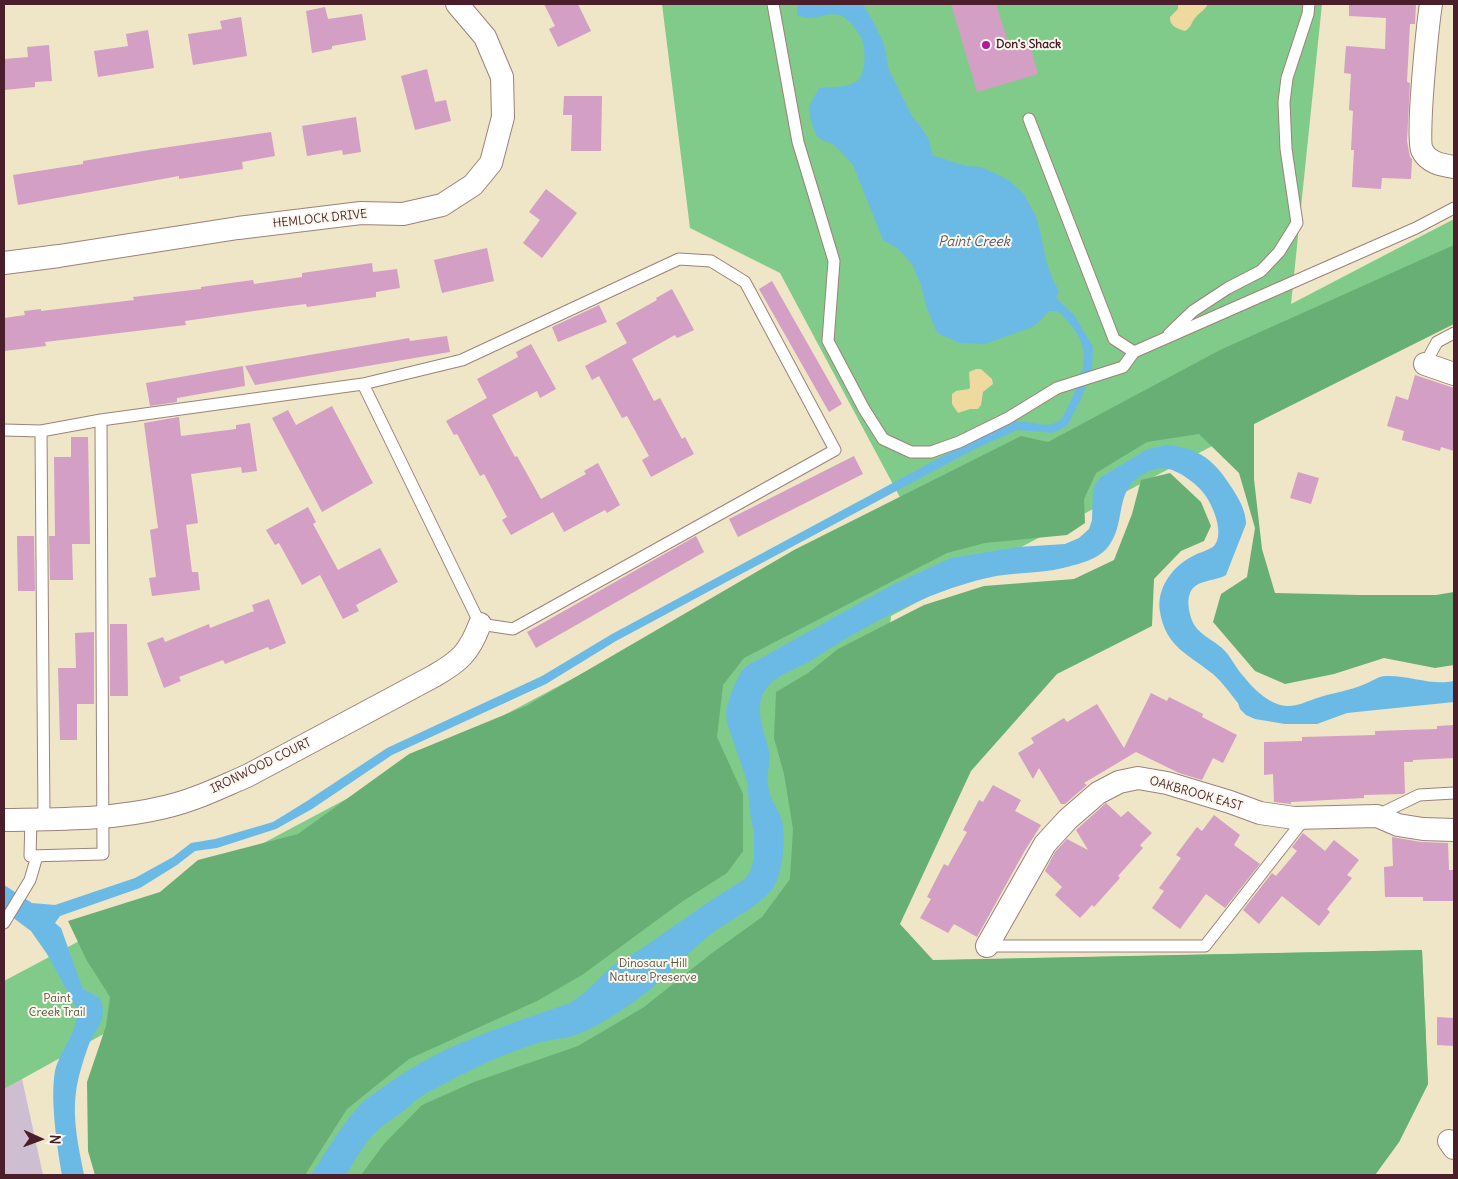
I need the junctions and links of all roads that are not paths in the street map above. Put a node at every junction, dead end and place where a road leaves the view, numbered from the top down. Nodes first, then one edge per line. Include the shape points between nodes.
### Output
1 (457, 4) edge
2 (773, 4) edge
3 (1309, 4) edge
4 (1431, 4) edge
5 (1029, 119) dead end
6 (1454, 167) edge
7 (1454, 208) edge
8 (4, 263) edge
9 (1454, 332) edge
10 (1162, 340) junction
11 (1134, 352) junction
12 (1425, 364) joint
13 (1454, 374) edge
14 (363, 384) junction
15 (101, 420) junction
16 (4, 430) edge
17 (41, 431) junction
18 (480, 624) junction
19 (1454, 793) edge
20 (1377, 816) junction
21 (104, 817) junction
22 (1305, 818) junction
23 (37, 819) junction
24 (4, 820) edge
25 (1454, 830) edge
26 (38, 856) junction
27 (4, 923) edge
28 (987, 946) joint

1 - 8 street, HEMLOCK DRIVE via 485,37 502,78 503,117 491,163 473,185 442,205 404,214 352,214 238,228
2 - 11 lane via 798,142 834,261 828,341 883,439 910,452 931,452 1008,418 1057,388 1123,367
3 - 10 lane via 1287,78 1284,102 1286,150 1296,223 1279,252 1261,271 1193,311
4 - 6 street via 1421,150 1432,162
5 - 11 lane via 1114,338
7 - 10 lane via 1416,228
9 - 12 lane via 1437,342
10 - 11 lane
12 - 13 street
14 - 15 lane
14 - 18 lane
14 - 18 lane via 462,360 679,259 711,261 745,282 835,450 512,629
15 - 17 lane
15 - 21 lane
16 - 17 lane
17 - 23 lane
18 - 21 street, IRONWOOD COURT via 474,640 456,663 247,776 167,807
19 - 20 lane via 1419,795
20 - 22 street, OAKBROOK EAST
20 - 25 street, OAKBROOK EAST via 1423,830
21 - 23 street, IRONWOOD COURT
21 - 26 lane via 104,854
22 - 28 lane via 1205,946
22 - 28 street, OAKBROOK EAST via 1260,813 1167,783 1138,778 1119,782 1068,819 1045,844
23 - 24 street, IRONWOOD COURT
23 - 26 lane via 30,856
26 - 27 lane via 30,880

